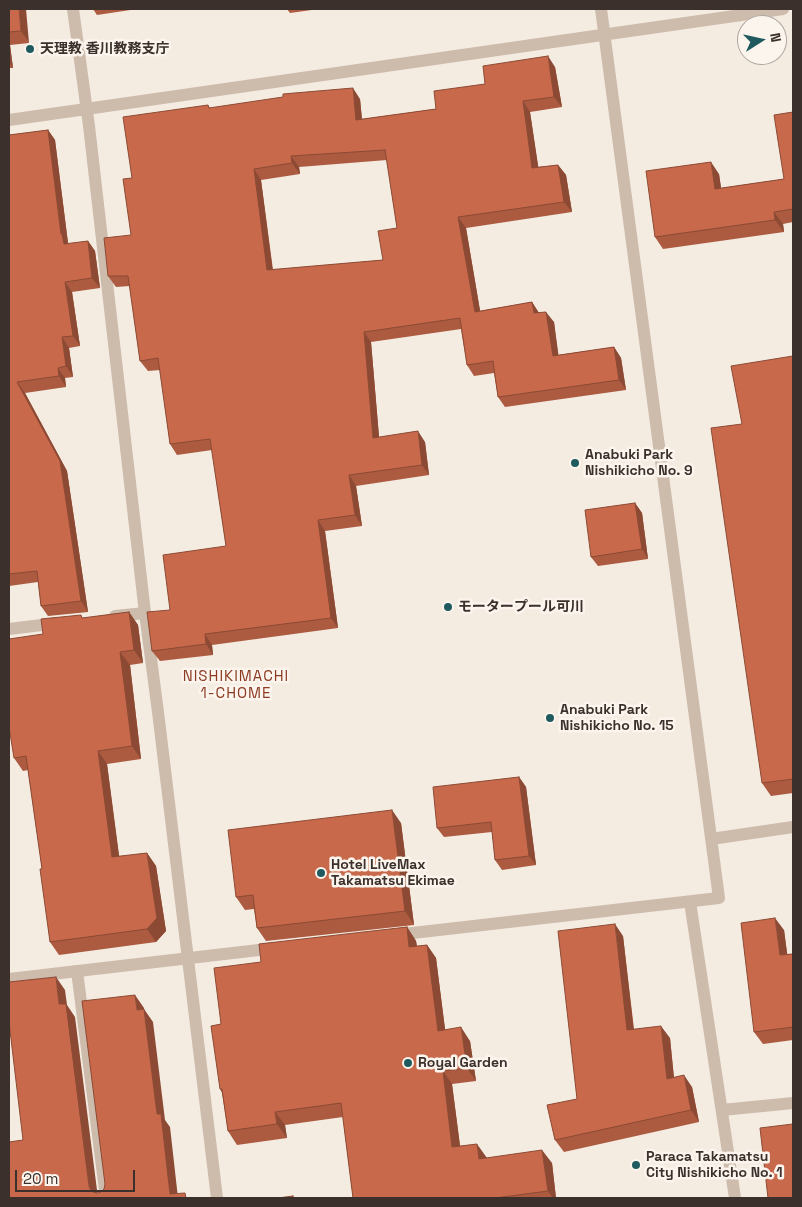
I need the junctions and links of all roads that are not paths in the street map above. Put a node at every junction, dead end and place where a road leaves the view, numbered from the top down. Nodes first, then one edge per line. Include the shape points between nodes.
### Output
1 (73, 9) edge
2 (601, 9) edge
3 (783, 9) edge
4 (604, 34) junction
5 (86, 110) junction
6 (9, 120) edge
7 (145, 613) junction
8 (106, 618) edge
9 (67, 622) edge
10 (9, 629) edge
11 (793, 827) edge
12 (710, 839) junction
13 (690, 902) junction
14 (385, 936) edge
15 (286, 947) edge
16 (188, 958) junction
17 (77, 970) junction
18 (9, 979) edge
19 (793, 1103) edge
20 (722, 1110) junction
21 (106, 1198) edge
22 (217, 1198) edge
23 (735, 1198) edge

1 - 5 street
2 - 4 street
3 - 4 street
4 - 5 street
4 - 12 street
5 - 6 street
5 - 7 street
7 - 8 street
7 - 16 street
9 - 10 street
11 - 12 street
12 - 13 street via 719,898
13 - 14 street
13 - 20 street
15 - 16 street
16 - 17 street
16 - 22 street
17 - 18 street
17 - 21 street
19 - 20 street
20 - 23 street

